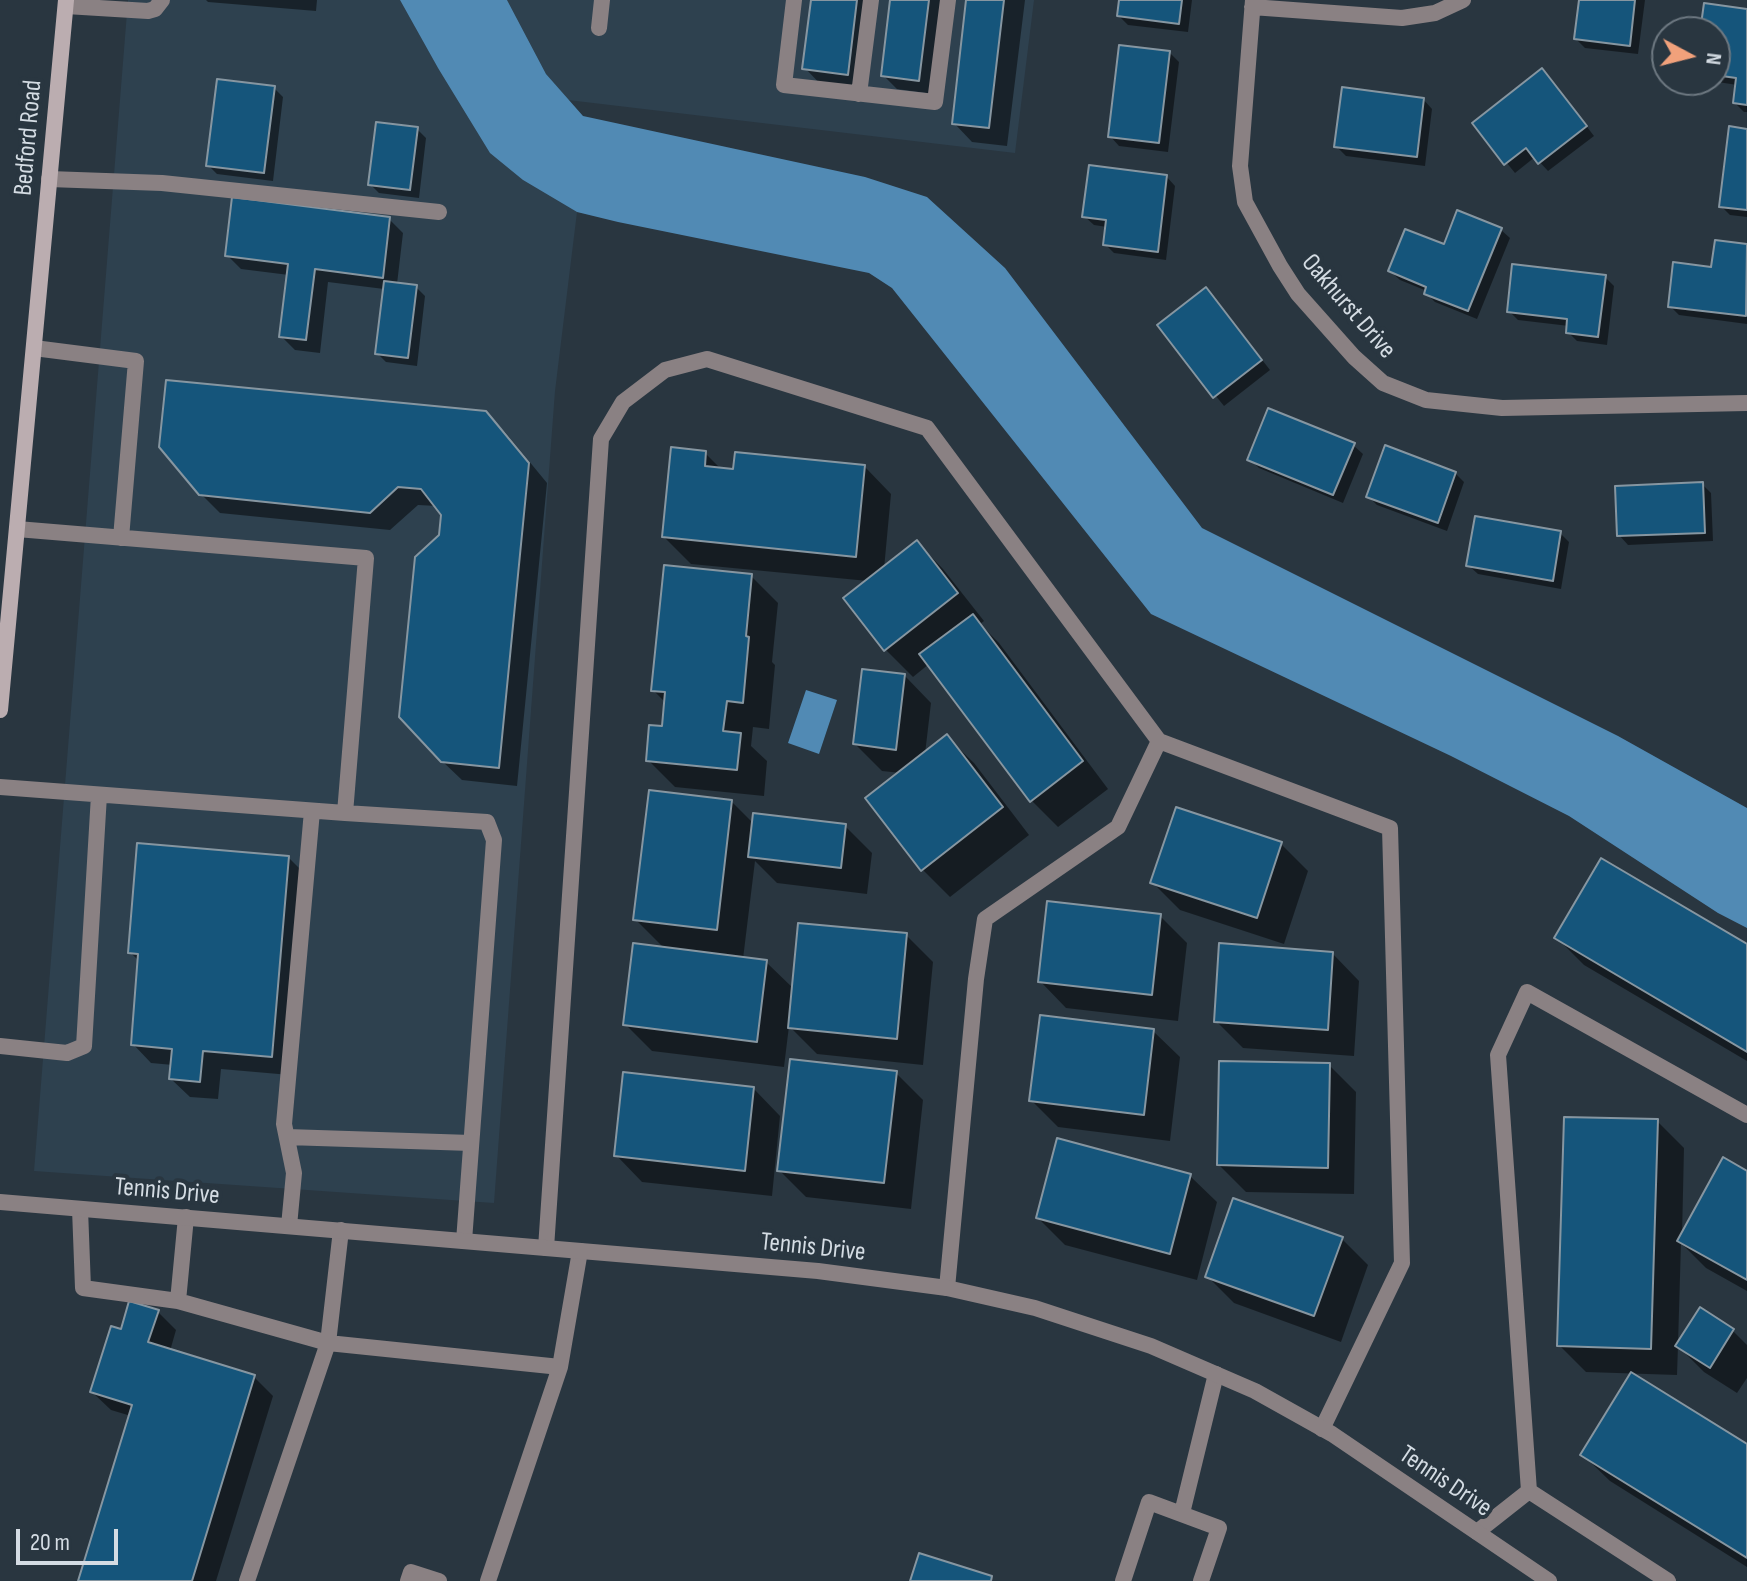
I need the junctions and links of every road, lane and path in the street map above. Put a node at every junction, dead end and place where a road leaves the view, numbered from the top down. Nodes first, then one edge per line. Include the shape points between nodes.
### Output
1 (162, 0) edge
2 (602, 0) edge
3 (794, 0) edge
4 (871, 0) edge
5 (948, 0) edge
6 (1463, 0) edge
7 (66, 3) edge
8 (1252, 4) edge
9 (599, 28) dead end
10 (859, 94) junction
11 (49, 179) junction
12 (439, 212) dead end
13 (34, 348) junction
14 (1747, 403) edge
15 (17, 529) junction
16 (121, 538) junction
17 (0, 710) edge
18 (1159, 741) junction
19 (0, 787) edge
20 (99, 795) junction
21 (312, 811) junction
22 (345, 813) junction
23 (0, 1046) edge
24 (1747, 1115) edge
25 (287, 1137) junction
26 (471, 1143) junction
27 (0, 1202) edge
28 (80, 1209) junction
29 (186, 1217) junction
30 (289, 1226) junction
31 (341, 1230) junction
32 (464, 1241) junction
33 (546, 1248) junction
34 (580, 1251) junction
35 (947, 1288) junction
36 (178, 1301) junction
37 (328, 1343) junction
38 (560, 1367) junction
39 (1216, 1374) junction
40 (1322, 1429) junction
41 (1529, 1491) junction
42 (1182, 1513) junction
43 (1477, 1532) junction
44 (247, 1581) edge
45 (408, 1581) edge
46 (439, 1581) edge
47 (488, 1581) edge
48 (1123, 1581) edge
49 (1201, 1581) edge
50 (1549, 1581) edge
51 (1668, 1581) edge

1 - 7 street via 148,11
2 - 9 street
3 - 10 street via 784,85
4 - 10 street
5 - 10 street via 935,102
6 - 8 street via 1435,13 1402,18
7 - 11 main road, Bedford Road
8 - 14 street, Oakhurst Drive via 1240,166 1245,202 1298,294 1383,383 1426,400 1502,408
11 - 12 street via 162,183
11 - 13 main road, Bedford Road
13 - 15 main road, Bedford Road
13 - 16 street via 136,361
15 - 16 street
15 - 17 main road, Bedford Road
16 - 22 street via 366,558
18 - 33 street via 927,428 707,359 665,370 623,402 601,439
18 - 35 street via 1118,827 985,919
18 - 40 street via 1390,828 1402,1263
19 - 20 street
20 - 21 street
20 - 23 street via 84,1046 67,1053
21 - 22 street
21 - 25 street
22 - 26 street via 487,822 494,840
24 - 41 street via 1527,992 1498,1055
25 - 26 street
25 - 30 street via 294,1173
26 - 32 street
27 - 28 street, Tennis Drive
28 - 29 street, Tennis Drive
28 - 36 street via 83,1288
29 - 30 street, Tennis Drive
29 - 36 street
30 - 31 street, Tennis Drive
31 - 32 street, Tennis Drive
31 - 37 street
32 - 33 street, Tennis Drive
33 - 34 street, Tennis Drive
34 - 35 street, Tennis Drive
34 - 38 street
35 - 39 street, Tennis Drive via 1035,1308 1151,1346
36 - 37 street
37 - 38 street
37 - 44 street
38 - 47 street
39 - 40 street, Tennis Drive
39 - 42 street
40 - 43 street, Tennis Drive
41 - 43 street
41 - 51 street
42 - 48 street via 1149,1502
42 - 49 street via 1219,1528
43 - 50 street, Tennis Drive
45 - 46 street via 411,1572

